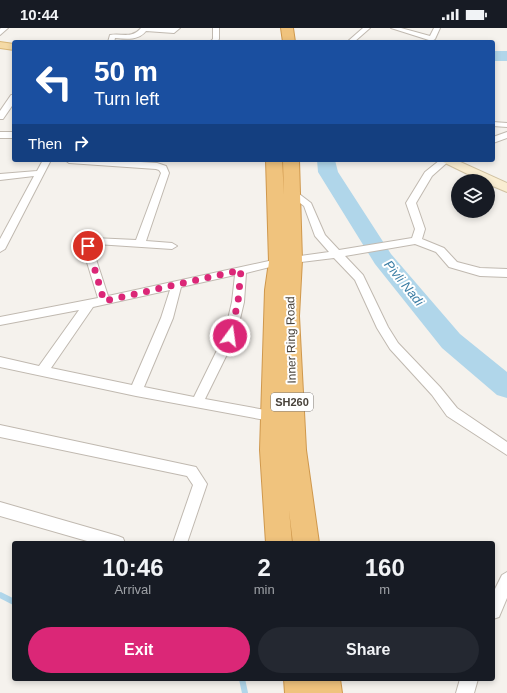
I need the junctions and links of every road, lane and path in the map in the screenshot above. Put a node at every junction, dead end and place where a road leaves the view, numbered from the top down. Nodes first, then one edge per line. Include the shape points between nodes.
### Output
1 (5, 28) edge
2 (142, 28) edge
3 (177, 28) edge
4 (216, 28) edge
5 (287, 28) edge
6 (367, 28) edge
7 (394, 28) edge
8 (437, 28) edge
9 (0, 33) edge
10 (111, 40) edge
11 (215, 40) edge
12 (289, 40) edge
13 (352, 40) edge
14 (0, 45) edge
15 (12, 46) edge
16 (12, 100) edge
17 (0, 117) edge
18 (495, 124) edge
19 (507, 125) edge
20 (0, 135) edge
21 (12, 135) edge
22 (507, 135) edge
23 (495, 139) edge
24 (47, 162) edge
25 (99, 162) edge
26 (274, 162) edge
27 (291, 162) edge
28 (444, 162) edge
29 (451, 162) edge
30 (40, 173) junction
31 (0, 177) edge
32 (507, 188) edge
33 (291, 192) junction
34 (416, 241) junction
35 (140, 244) junction
36 (172, 246) dead end
37 (0, 249) edge
38 (340, 254) junction
39 (285, 261) junction
40 (241, 270) junction
41 (507, 273) edge
42 (177, 284) junction
43 (104, 301) junction
44 (89, 304) junction
45 (0, 321) edge
46 (0, 362) edge
47 (42, 371) junction
48 (136, 391) junction
49 (197, 404) junction
50 (283, 417) junction
51 (0, 431) edge
52 (507, 449) edge
53 (0, 509) edge
54 (111, 541) edge
55 (181, 541) edge
56 (279, 541) edge
57 (306, 541) edge
58 (507, 580) edge
59 (495, 607) edge
60 (299, 681) edge
61 (325, 681) edge
62 (468, 681) edge
63 (300, 693) edge
64 (327, 693) edge
65 (465, 693) edge

1 - 9 street
2 - 3 street via 174,31
2 - 10 street via 139,35 112,36
4 - 11 street
5 - 12 highway
6 - 13 street
7 - 8 street via 432,39
14 - 15 main road
16 - 17 street
18 - 19 street
20 - 21 street
22 - 23 street
24 - 30 street
25 - 35 street via 163,168 165,173
26 - 39 highway, Inner Ring Road / SH260
27 - 33 highway, Inner Ring Road / SH260
28 - 34 street via 428,174 411,203 420,229
29 - 32 street
30 - 31 street
30 - 37 street
33 - 38 street via 308,205 320,236
33 - 39 highway, Inner Ring Road / SH260
34 - 38 street
34 - 41 street via 440,250 452,265 480,272
35 - 36 street
35 - 43 street via 94,241 88,246
38 - 39 street
38 - 52 street via 359,278 394,346 452,412
39 - 40 street
39 - 50 highway, Inner Ring Road / SH260 via 276,290
40 - 42 street
40 - 49 street via 238,302 230,336
42 - 43 street
42 - 48 street via 167,318
43 - 44 street
44 - 45 street
44 - 47 street
46 - 47 street
47 - 48 street
48 - 49 street
49 - 50 street
50 - 56 highway, Inner Ring Road / SH260 via 272,450
50 - 57 highway, Inner Ring Road / SH260 via 294,450
51 - 55 street via 191,471 200,484
53 - 54 street
58 - 59 street
60 - 63 highway
61 - 64 highway
62 - 65 street

